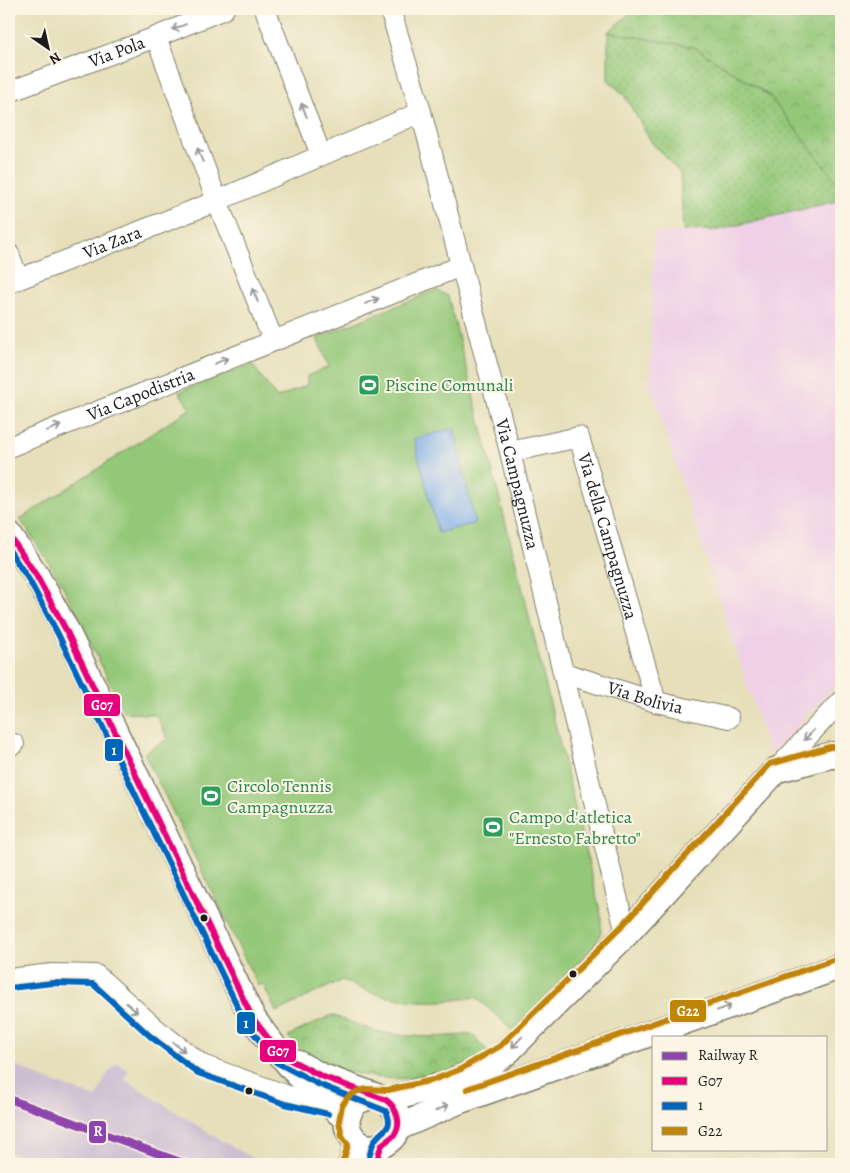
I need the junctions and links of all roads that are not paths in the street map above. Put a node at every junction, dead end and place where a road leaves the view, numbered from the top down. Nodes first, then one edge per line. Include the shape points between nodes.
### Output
1 (224, 9) edge
2 (266, 9) edge
3 (390, 9) edge
4 (156, 37) junction
5 (9, 92) edge
6 (421, 112) junction
7 (322, 155) junction
8 (217, 201) junction
9 (9, 254) edge
10 (461, 266) junction
11 (14, 281) edge
12 (273, 340) junction
13 (9, 447) edge
14 (510, 452) junction
15 (9, 535) edge
16 (564, 673) junction
17 (841, 701) edge
18 (656, 702) junction
19 (729, 718) dead end
20 (841, 756) edge
21 (776, 770) junction
22 (626, 934) junction
23 (841, 966) edge
24 (9, 979) edge
25 (281, 1055) junction
26 (380, 1098) junction
27 (338, 1112) junction
28 (385, 1146) edge
29 (355, 1153) edge

1 -> 4 street, Via Pola
7 -> 2 street
3 - 6 street, Via Campagnuzza
4 - 5 street, Via Pola
8 -> 4 street
6 - 7 street, Via Zara
6 - 10 street, Via Campagnuzza
7 - 8 street, Via Zara
8 - 11 street, Via Zara
12 -> 8 street
9 - 11 street
12 -> 10 street, Via Capodistria
10 - 14 street, Via Campagnuzza
13 -> 12 street, Via Capodistria
14 - 16 street, Via Campagnuzza
14 - 18 street, Via della Campagnuzza via 579,438
15 - 25 main road via 36,575 66,630 252,1017
16 - 18 street, Via Bolivia
16 - 22 street, Via Campagnuzza
17 -> 21 street
18 - 19 street, Via Bolivia
20 - 21 main road via 832,755
21 - 22 main road
22 -> 26 main road via 506,1053 486,1067 451,1084
28 -> 23 main road via 459,1100
24 -> 27 street via 52,974 96,975 202,1065
25 - 26 main road via 321,1076
25 - 27 main road
26 - 27 main road via 359,1100 350,1109
26 - 28 main road via 396,1112 398,1120
27 - 29 main road via 350,1133
28 - 29 main road

